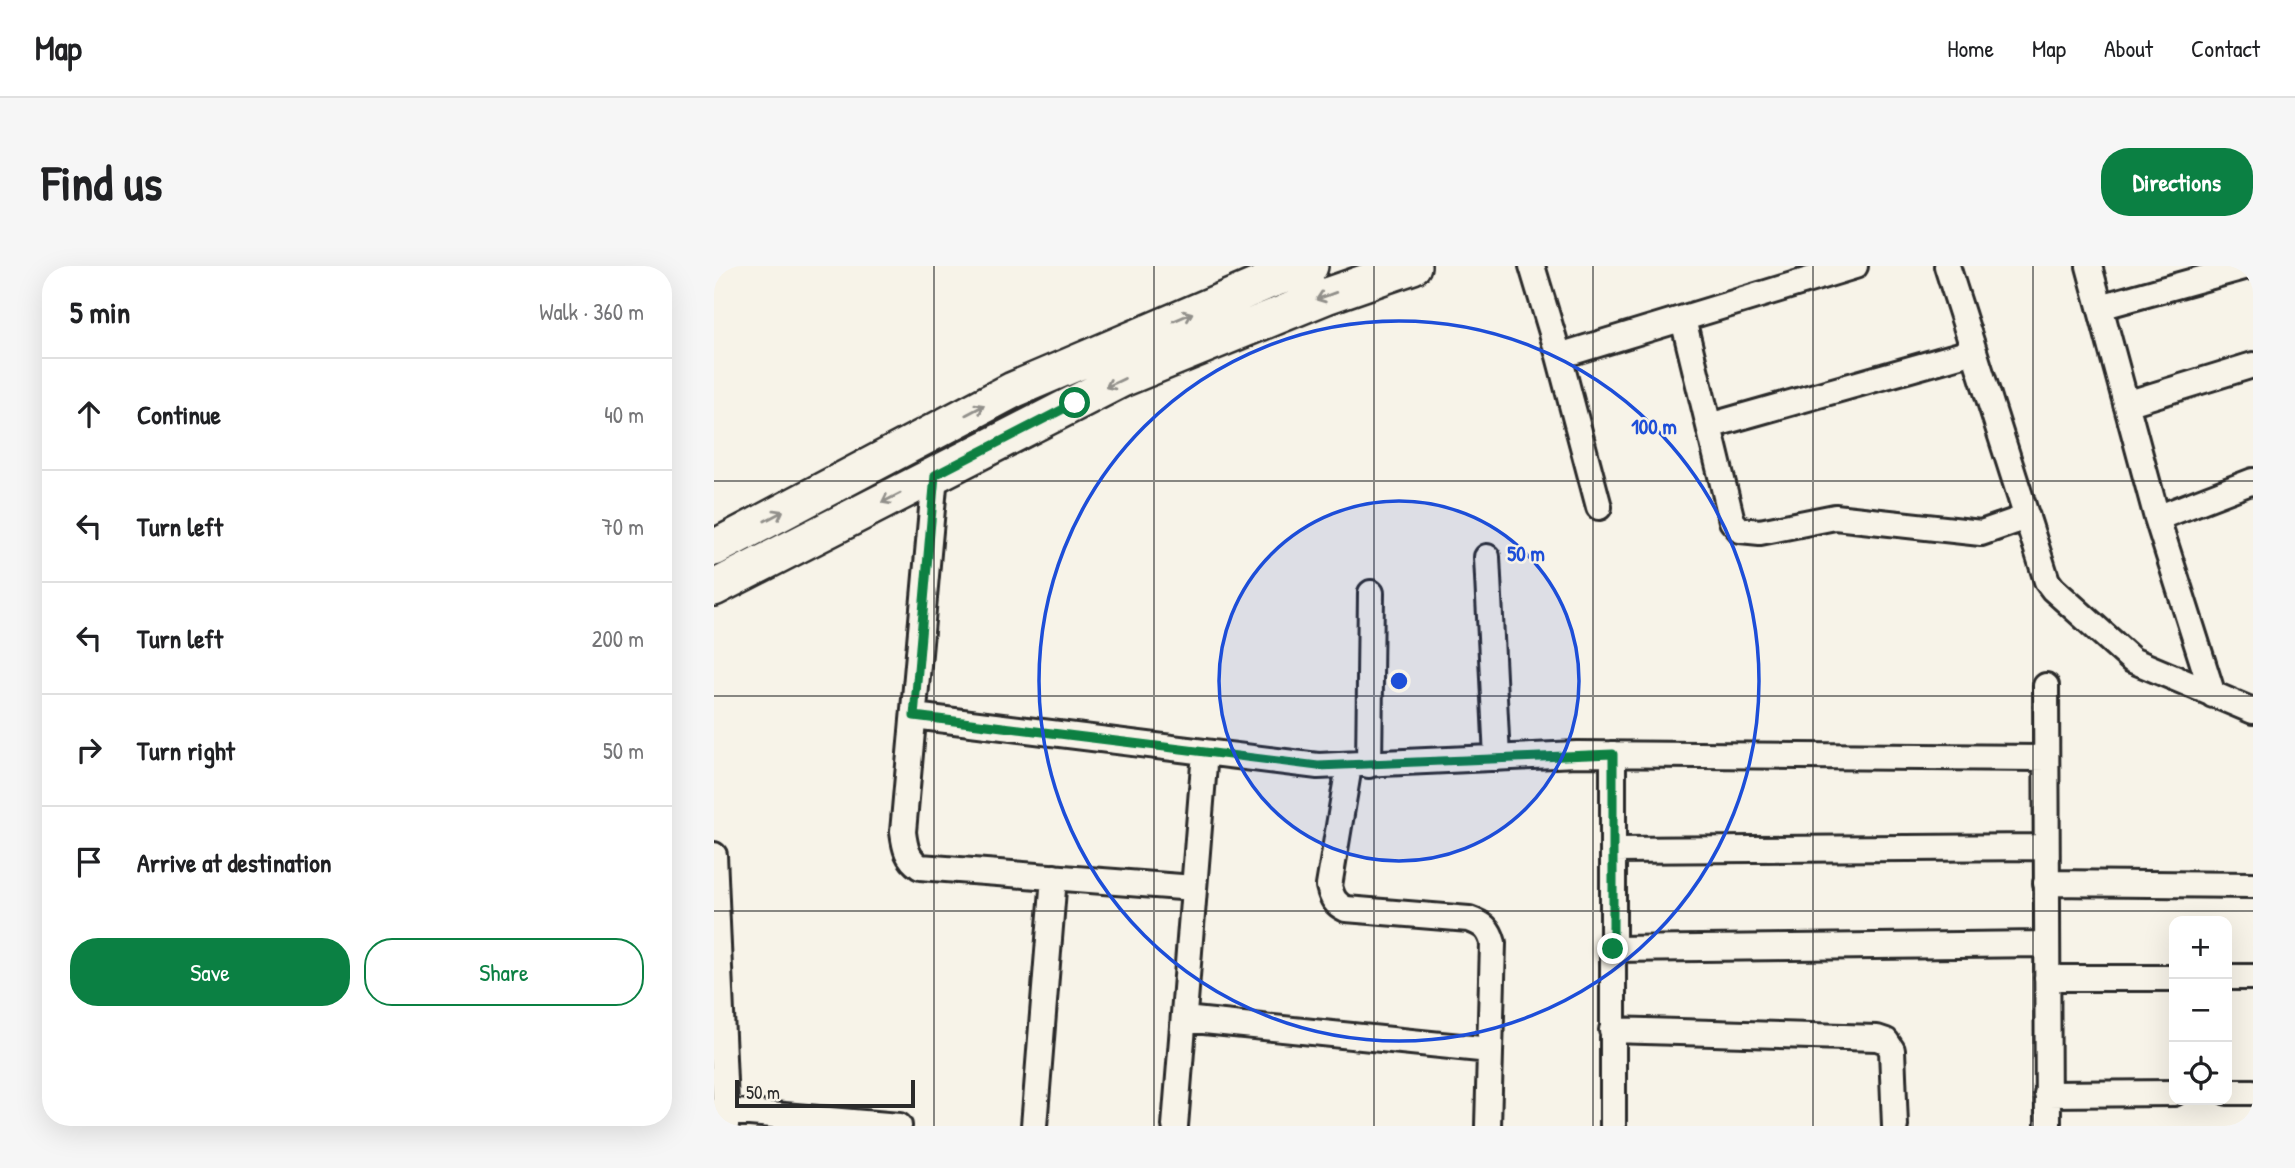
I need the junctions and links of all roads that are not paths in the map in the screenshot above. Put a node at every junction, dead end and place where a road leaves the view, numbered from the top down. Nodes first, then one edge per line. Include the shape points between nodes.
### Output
1 (1310, 266) edge
2 (1413, 266) edge
3 (1532, 266) edge
4 (1855, 266) edge
5 (1947, 266) edge
6 (2089, 266) edge
7 (2248, 266) edge
8 (2100, 307) junction
9 (1683, 319) junction
10 (1974, 351) junction
11 (1559, 356) junction
12 (2253, 365) edge
13 (2126, 404) junction
14 (1709, 426) junction
15 (935, 475) junction
16 (2253, 481) edge
17 (1599, 507) dead end
18 (2027, 517) junction
19 (2157, 518) junction
20 (714, 548) edge
21 (1487, 558) dead end
22 (714, 588) edge
23 (1371, 593) dead end
24 (2046, 686) dead end
25 (2213, 695) junction
26 (2253, 711) edge
27 (914, 716) junction
28 (1205, 752) junction
29 (1613, 754) junction
30 (1497, 758) junction
31 (2046, 758) junction
32 (1359, 765) junction
33 (2046, 847) junction
34 (1613, 850) junction
35 (714, 855) edge
36 (1054, 877) junction
37 (2046, 883) junction
38 (2253, 885) edge
39 (1194, 888) junction
40 (2046, 944) junction
41 (1613, 949) junction
42 (2232, 977) edge
43 (2253, 977) edge
44 (2047, 978) junction
45 (2169, 978) edge
46 (1184, 1019) junction
47 (1612, 1030) junction
48 (1490, 1050) junction
49 (2232, 1092) edge
50 (2253, 1092) edge
51 (2169, 1093) edge
52 (2048, 1094) junction
53 (723, 1110) edge
54 (900, 1126) edge
55 (1034, 1126) edge
56 (1175, 1126) edge
57 (1488, 1126) edge
58 (1613, 1126) edge
59 (1895, 1126) edge
60 (2048, 1126) edge

20 -> 1 main road via 1013,390
2 -> 15 main road via 1325,296 1122,379
3 - 11 street
4 - 9 street
5 - 10 street
6 - 8 street
7 - 8 street
8 - 13 street
9 - 11 street
9 - 14 street
10 - 14 street
10 - 18 street
11 - 17 street
12 - 13 street
13 - 19 street
14 - 18 street via 1732,521 1740,530 1760,532 1835,517 1981,533
15 -> 22 main road
15 - 27 street
16 - 19 street
18 - 25 street via 2053,589 2132,660
19 - 25 street
21 - 30 street
23 - 32 street
24 - 31 street
25 - 26 street
27 - 28 street
27 - 36 street via 903,832 911,860 920,867
28 - 32 street via 1318,766
28 - 39 street
29 - 30 street
29 - 31 street
29 - 34 street
30 - 32 street
31 - 33 street
32 - 48 street via 1329,886 1332,897 1346,909 1469,919 1489,930 1493,943
33 - 34 street
33 - 37 street
34 - 41 street
35 - 53 street
36 - 39 street
36 - 55 street
37 - 38 street
37 - 40 street
39 - 46 street
40 - 41 street
40 - 44 street
41 - 47 street
42 - 43 street
44 - 45 street
44 - 52 street
46 - 48 street
46 - 56 street
47 - 58 street
47 - 59 street via 1886,1041 1892,1050
48 - 57 street
49 - 50 street
51 - 52 street
52 - 60 street
53 - 54 street

